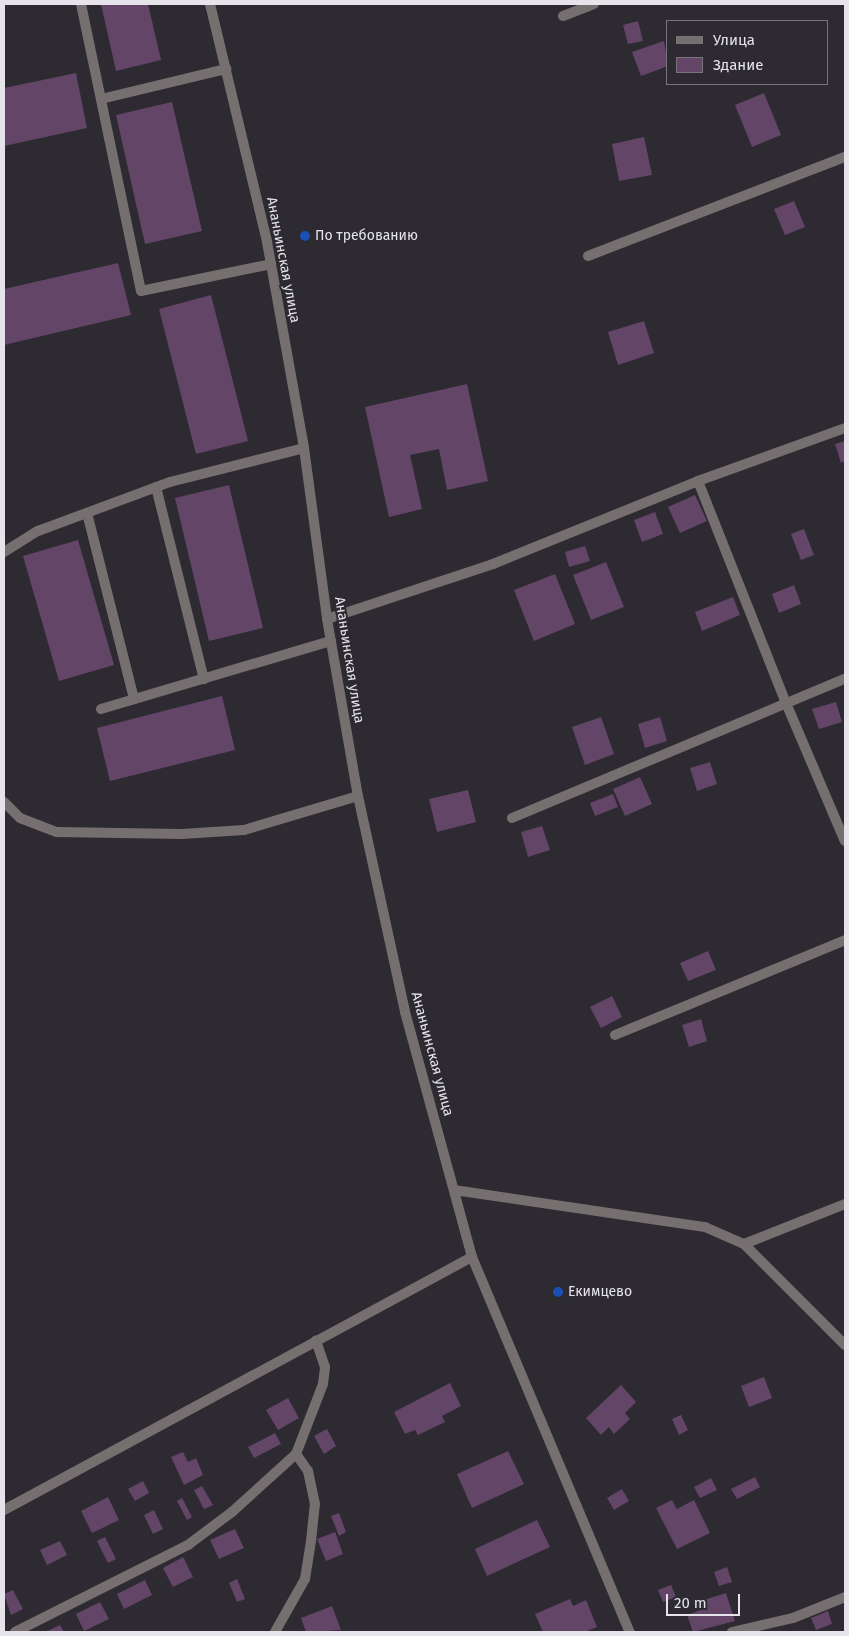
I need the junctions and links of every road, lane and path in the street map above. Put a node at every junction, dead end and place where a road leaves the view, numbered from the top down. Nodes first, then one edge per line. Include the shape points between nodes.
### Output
1 (82, 4) edge
2 (210, 4) edge
3 (594, 4) edge
4 (563, 16) dead end
5 (226, 69) junction
6 (101, 98) junction
7 (845, 158) edge
8 (588, 256) dead end
9 (271, 264) junction
10 (845, 428) edge
11 (304, 448) junction
12 (698, 481) junction
13 (156, 487) junction
14 (87, 513) junction
15 (4, 552) edge
16 (327, 619) junction
17 (331, 641) junction
18 (204, 679) junction
19 (845, 679) edge
20 (134, 699) junction
21 (786, 703) junction
22 (101, 709) dead end
23 (358, 796) junction
24 (4, 802) edge
25 (512, 818) dead end
26 (845, 841) edge
27 (845, 940) edge
28 (615, 1035) dead end
29 (454, 1190) junction
30 (845, 1204) edge
31 (744, 1244) junction
32 (472, 1257) junction
33 (316, 1341) junction
34 (845, 1345) edge
35 (296, 1454) junction
36 (4, 1510) edge
37 (845, 1597) edge
38 (15, 1632) edge
39 (276, 1632) edge
40 (630, 1632) edge
41 (732, 1632) edge

1 - 6 street
2 - 5 street, Ананьинская улица
3 - 4 street
5 - 6 street
5 - 9 street, Ананьинская улица
6 - 9 street via 141,291
7 - 8 street
9 - 11 street, Ананьинская улица
10 - 12 street
11 - 13 street
11 - 16 street, Ананьинская улица
12 - 16 street via 493,564
12 - 21 street
13 - 14 street
13 - 18 street
14 - 15 street via 38,532
14 - 20 street
16 - 17 street, Ананьинская улица
17 - 18 street
17 - 23 street, Ананьинская улица
18 - 20 street
19 - 21 street
20 - 22 street
21 - 25 street
21 - 26 street
23 - 24 street via 244,830 182,834 58,832 20,818
23 - 29 street, Ананьинская улица via 405,1012
27 - 28 street
29 - 31 street via 705,1226
29 - 32 street, Ананьинская улица
30 - 31 street
31 - 34 street
32 - 33 street
32 - 40 street, Ананьинская улица
33 - 35 street via 326,1367 323,1384
33 - 36 street
35 - 38 street via 232,1512 188,1545
35 - 39 street via 308,1471 315,1504 311,1541 304,1578
37 - 41 street via 793,1618

